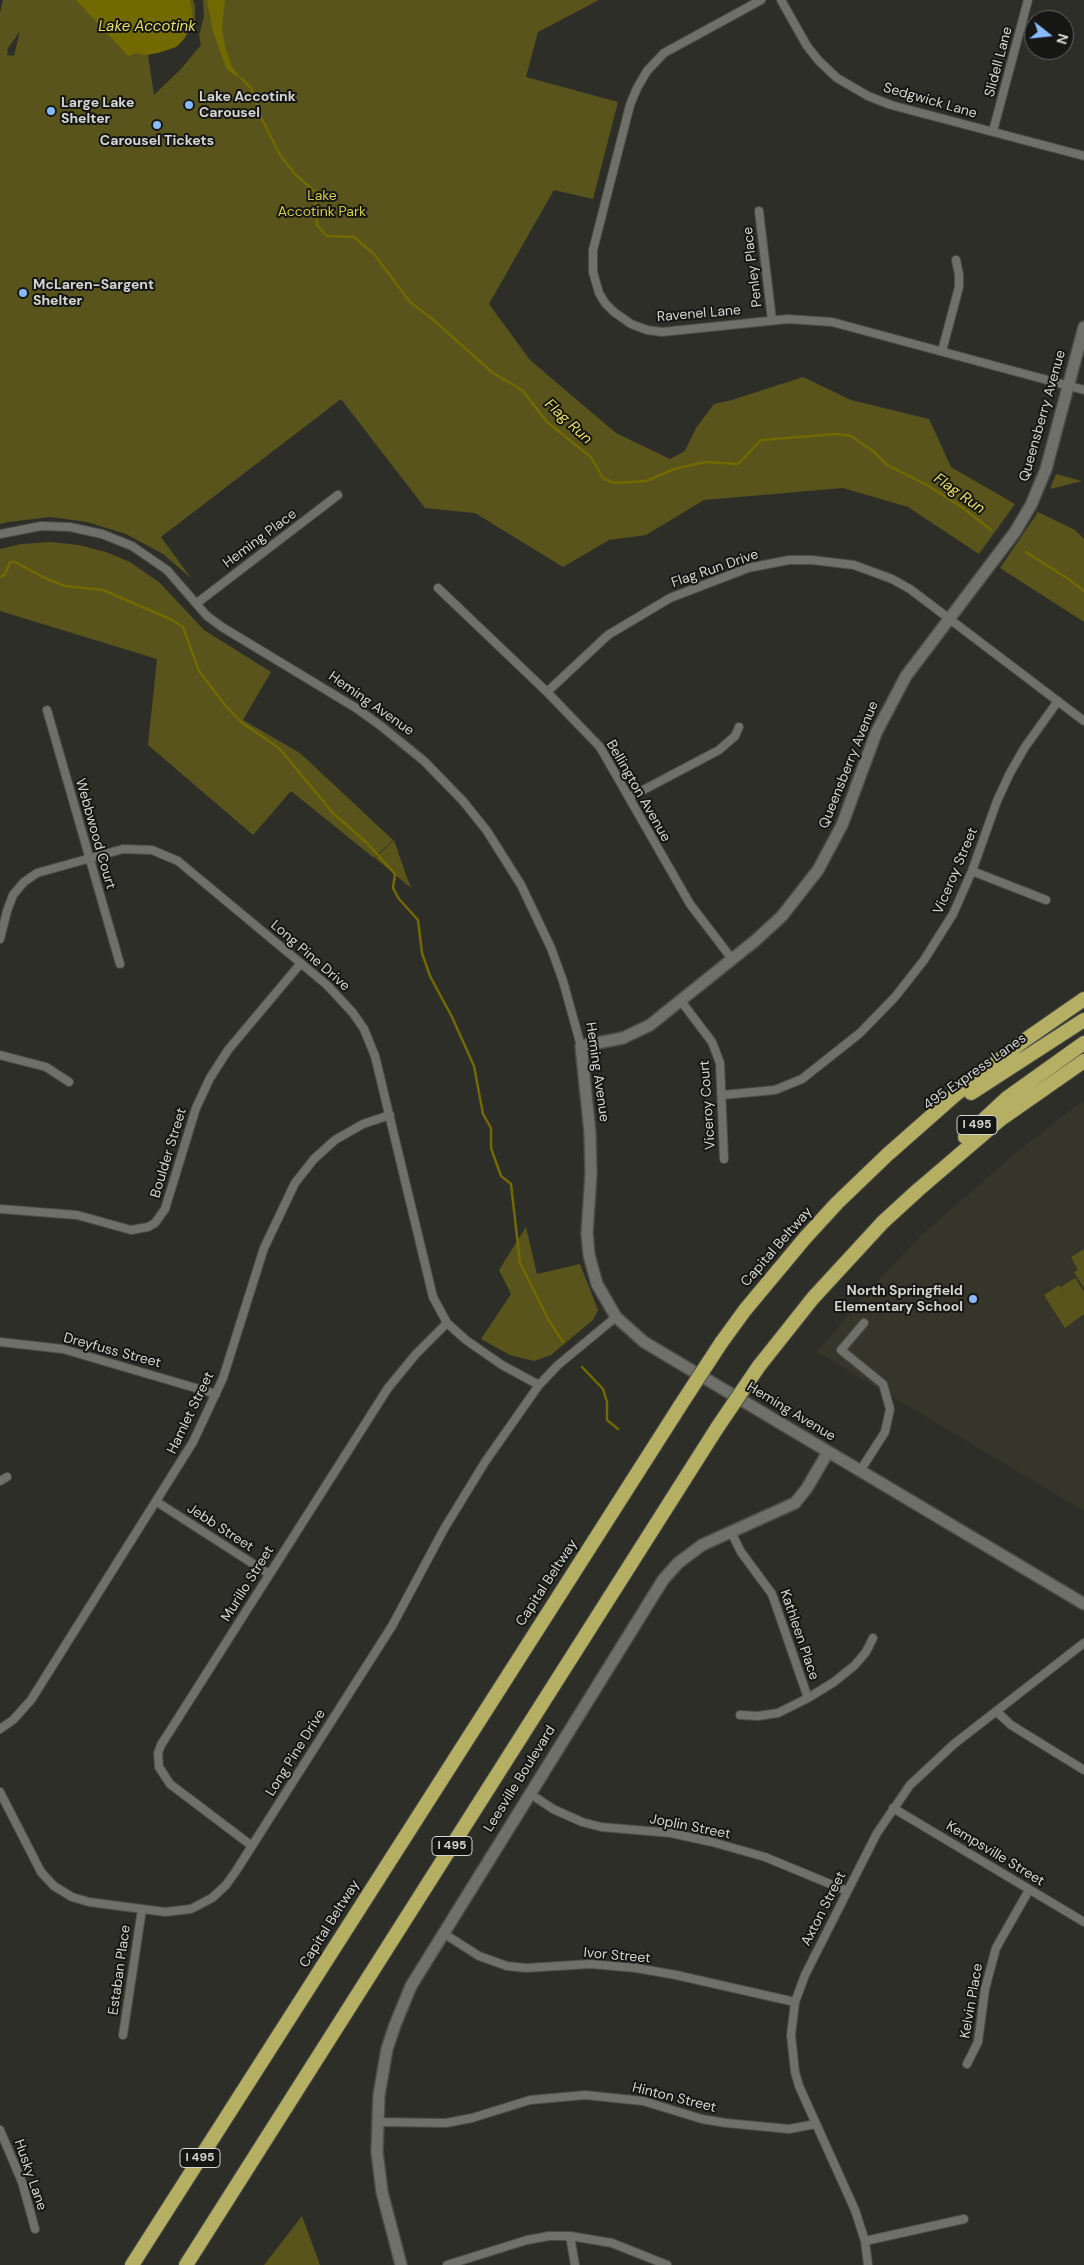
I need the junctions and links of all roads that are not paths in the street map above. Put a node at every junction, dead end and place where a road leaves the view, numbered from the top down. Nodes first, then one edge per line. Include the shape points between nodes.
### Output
1 (761, 0) edge
2 (781, 0) edge
3 (1028, 0) edge
4 (993, 131) junction
5 (1084, 156) edge
6 (759, 211) dead end
7 (956, 260) dead end
8 (772, 320) junction
9 (1084, 327) edge
10 (942, 351) junction
11 (1068, 386) junction
12 (1084, 390) edge
13 (338, 495) dead end
14 (0, 534) edge
15 (438, 588) dead end
16 (197, 603) junction
17 (949, 617) junction
18 (547, 692) junction
19 (1058, 701) junction
20 (47, 710) dead end
21 (1084, 721) edge
22 (739, 727) dead end
23 (630, 798) junction
24 (89, 857) junction
25 (972, 871) junction
26 (1046, 900) dead end
27 (0, 939) edge
28 (732, 960) junction
29 (301, 963) junction
30 (120, 964) dead end
31 (1084, 999) edge
32 (681, 1001) junction
33 (1084, 1020) edge
34 (1084, 1042) edge
35 (580, 1046) junction
36 (0, 1055) edge
37 (1084, 1061) edge
38 (69, 1082) dead end
39 (722, 1095) junction
40 (390, 1115) junction
41 (887, 1155) junction
42 (724, 1159) dead end
43 (0, 1209) edge
44 (883, 1222) junction
45 (616, 1317) junction
46 (447, 1323) junction
47 (864, 1323) dead end
48 (0, 1342) edge
49 (539, 1385) junction
50 (216, 1394) junction
51 (828, 1452) junction
52 (860, 1471) junction
53 (157, 1502) junction
54 (731, 1532) junction
55 (269, 1574) junction
56 (1084, 1604) edge
57 (873, 1638) dead end
58 (1084, 1643) edge
59 (808, 1698) junction
60 (996, 1711) junction
61 (740, 1715) dead end
62 (0, 1729) edge
63 (1084, 1770) edge
64 (0, 1792) edge
65 (529, 1793) junction
66 (893, 1808) junction
67 (252, 1846) junction
68 (1029, 1890) junction
69 (847, 1891) junction
70 (142, 1909) junction
71 (1084, 1922) edge
72 (443, 1933) junction
73 (795, 2002) junction
74 (124, 2035) dead end
75 (967, 2064) dead end
76 (378, 2122) junction
77 (816, 2124) junction
78 (0, 2130) edge
79 (964, 2219) dead end
80 (35, 2229) dead end
81 (570, 2236) junction
82 (865, 2241) junction
83 (132, 2265) edge
84 (186, 2265) edge
85 (401, 2265) edge
86 (447, 2265) edge
87 (575, 2265) edge
88 (667, 2265) edge
89 (868, 2265) edge

1 - 8 street, Ravenel Lane via 672,48 641,79 630,105 594,241 592,260 595,282 605,303 621,318 641,328 668,332
2 - 4 street, Sedgwick Lane via 807,46 827,69 848,85 891,105
3 - 4 street, Slidell Lane
4 - 5 street, Sedgwick Lane
6 - 8 street, Penley Place
7 - 10 street via 959,287
8 - 10 street, Ravenel Lane via 832,322
9 - 11 street, Queensberry Avenue
10 - 11 street, Ravenel Lane
11 - 12 street, Ravenel Lane
11 - 17 street, Queensberry Avenue via 1046,469 1031,505 1015,532
13 - 16 street, Heming Place
14 - 16 street, Heming Avenue via 41,526 70,526 102,534 146,554 167,570
15 - 18 street, Bellington Avenue
16 - 35 street, Heming Avenue via 222,627 381,726 424,761 463,801 506,860 537,917 563,981
17 - 18 street, Flag Run Drive via 892,578 854,565 812,560 768,563 688,590 649,608 593,647
17 - 19 street, Flag Run Drive
17 - 28 street, Queensberry Avenue via 919,657 890,705 865,760 842,825 818,870 782,916
18 - 23 street, Bellington Avenue via 600,747
19 - 21 street, Flag Run Drive
19 - 25 street, Viceroy Street via 1010,773
20 - 24 street, Webbwood Court
22 - 23 street via 735,736 719,750
23 - 28 street, Bellington Avenue via 690,904
24 - 27 street, Long Pine Drive via 37,873 24,882 9,903
24 - 29 street, Long Pine Drive via 131,848 170,856
24 - 30 street, Webbwood Court
25 - 26 street
25 - 39 street, Viceroy Street via 952,914 924,960 895,997 860,1033 813,1071 791,1084 760,1093
28 - 32 street, Queensberry Avenue
29 - 40 street, Long Pine Drive via 339,997 364,1029 376,1056
29 - 43 street, Boulder Street via 228,1050 210,1078 196,1108 165,1209 155,1223 131,1230 77,1215
31 - 41 highway, Capital Beltway / I 495 via 962,1089
32 - 35 street, Queensberry Avenue via 634,1034
32 - 39 street, Viceroy Court via 716,1049
33 - 41 highway, 495 Express Lanes / I 495 via 992,1078
34 - 44 highway, I 495 via 994,1110
35 - 45 street, Heming Avenue via 590,1133 589,1255 597,1284
36 - 38 street via 46,1067
37 - 44 highway, I 495 via 973,1141
39 - 42 street, Viceroy Court
40 - 46 street, Long Pine Drive via 428,1284
40 - 50 street, Hamlet Street via 364,1124 335,1140 314,1159 296,1183 264,1248
41 - 83 highway, Capital Beltway / I 495, bridge via 805,1238 721,1343
44 - 84 highway, I 495, bridge via 813,1298 759,1366 717,1428
45 - 49 street, Long Pine Drive
45 - 51 street, Heming Avenue via 644,1342
46 - 49 street, Long Pine Drive via 480,1351
46 - 55 street, Murillo Street via 388,1388
47 - 52 street via 841,1350 883,1384 890,1409 885,1432
48 - 50 street, Dreyfuss Street via 92,1356
49 - 67 street, Long Pine Drive via 463,1496 392,1626
50 - 53 street, Hamlet Street via 193,1442
51 - 52 street, Heming Avenue
51 - 54 street, Leesville Boulevard via 795,1503
52 - 56 street, Heming Avenue
53 - 55 street, Jebb Street
53 - 62 street, Hamlet Street via 31,1700
54 - 59 street, Kathleen Place via 741,1552 772,1594
54 - 65 street, Leesville Boulevard via 702,1545 663,1580
55 - 67 street, Murillo Street via 161,1745 158,1761 163,1776 170,1784
57 - 59 street, Kathleen Place via 855,1665
58 - 60 street, Axton Street
59 - 61 street, Kathleen Place via 766,1716
60 - 63 street via 1011,1725
60 - 66 street, Axton Street via 931,1763
64 - 70 street, Long Pine Drive via 35,1863 54,1886 72,1897 89,1902
65 - 69 street, Joplin Street via 553,1809 582,1822 601,1827 671,1833 712,1842 765,1857
65 - 72 street, Leesville Boulevard
66 - 68 street, Kempsville Street
66 - 69 street, Axton Street
67 - 70 street, Long Pine Drive via 226,1885 206,1902 176,1912
68 - 71 street, Kempsville Street
68 - 75 street, Kelvin Place via 996,1948 985,1989 978,2042
69 - 73 street, Axton Street
70 - 74 street, Estaban Place
72 - 73 street, Ivor Street via 479,1956 508,1966 590,1964 636,1968
72 - 76 street, Leesville Boulevard via 411,1986 394,2024 382,2074
73 - 77 street, Axton Street via 793,2058 799,2086
76 - 77 street, Hinton Street via 446,2123 530,2100 585,2095 642,2101 726,2124 789,2129
76 - 85 street, Leesville Boulevard via 377,2152 382,2192
77 - 82 street, Axton Street via 855,2210
78 - 80 street, Husky Lane via 22,2182
79 - 82 street
81 - 86 street via 527,2240
81 - 87 street
81 - 88 street via 612,2243
82 - 89 street, Axton Street

